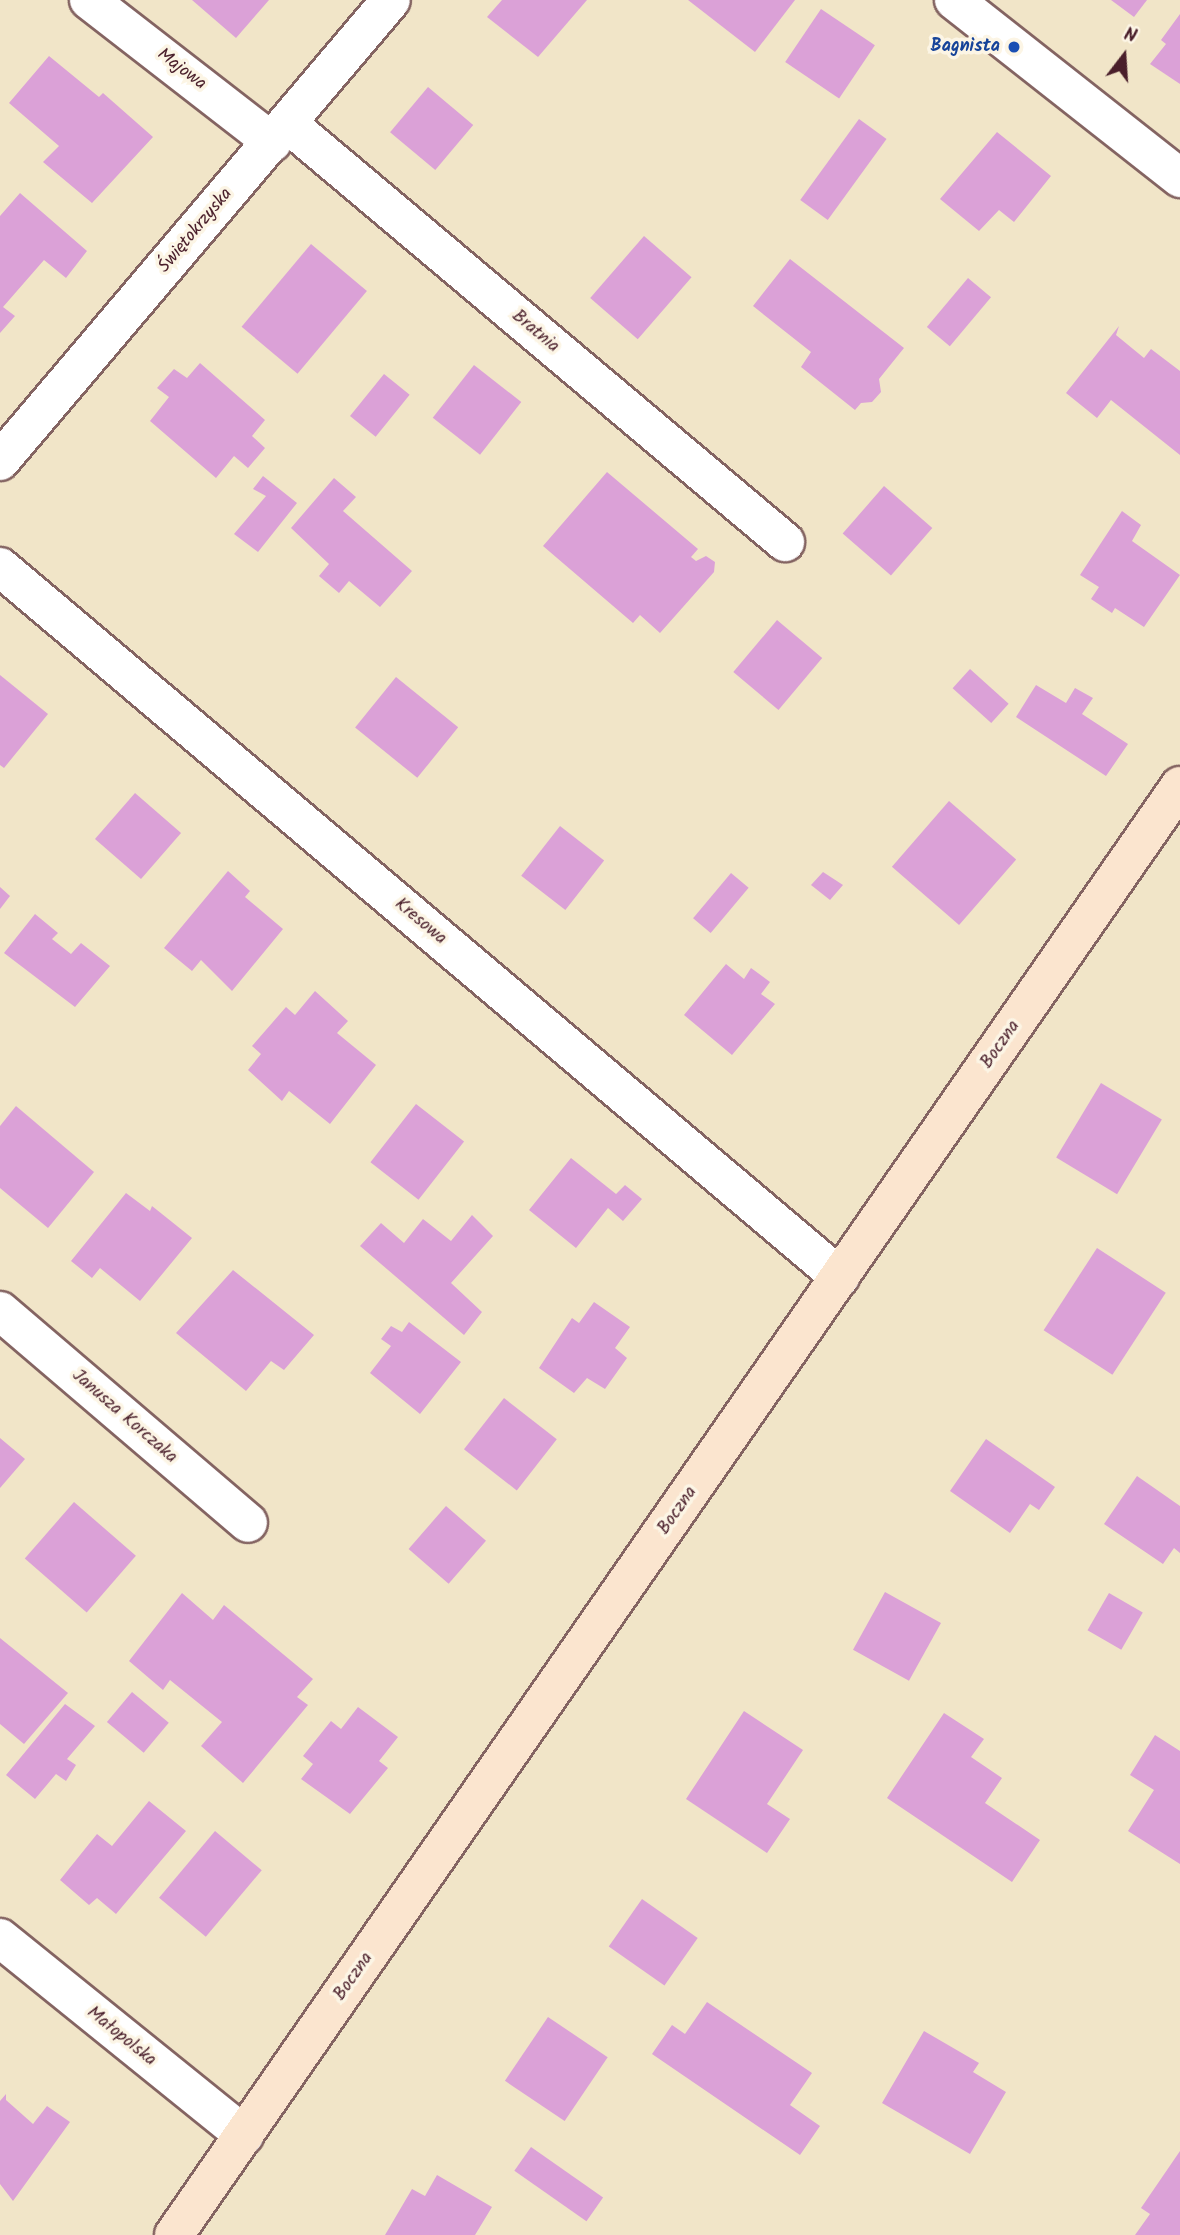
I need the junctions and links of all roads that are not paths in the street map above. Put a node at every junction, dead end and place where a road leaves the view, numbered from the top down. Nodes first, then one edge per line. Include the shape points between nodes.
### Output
1 (89, 0) edge
2 (391, 0) edge
3 (954, 0) edge
4 (279, 132) junction
5 (1180, 178) edge
6 (0, 461) edge
7 (785, 542) dead end
8 (0, 567) edge
9 (1180, 786) edge
10 (840, 1277) junction
11 (0, 1311) edge
12 (248, 1523) dead end
13 (0, 1938) edge
14 (244, 2134) junction
15 (174, 2235) edge

1 - 4 street, Majowa
2 - 4 street, Świętokrzyska
3 - 5 street
4 - 6 street, Świętokrzyska
4 - 7 street, Bratnia
8 - 10 street, Kresowa
9 - 10 street, Boczna
10 - 14 street, Boczna
11 - 12 street, Janusza Korczaka
13 - 14 street, Małopolska
14 - 15 street, Boczna

